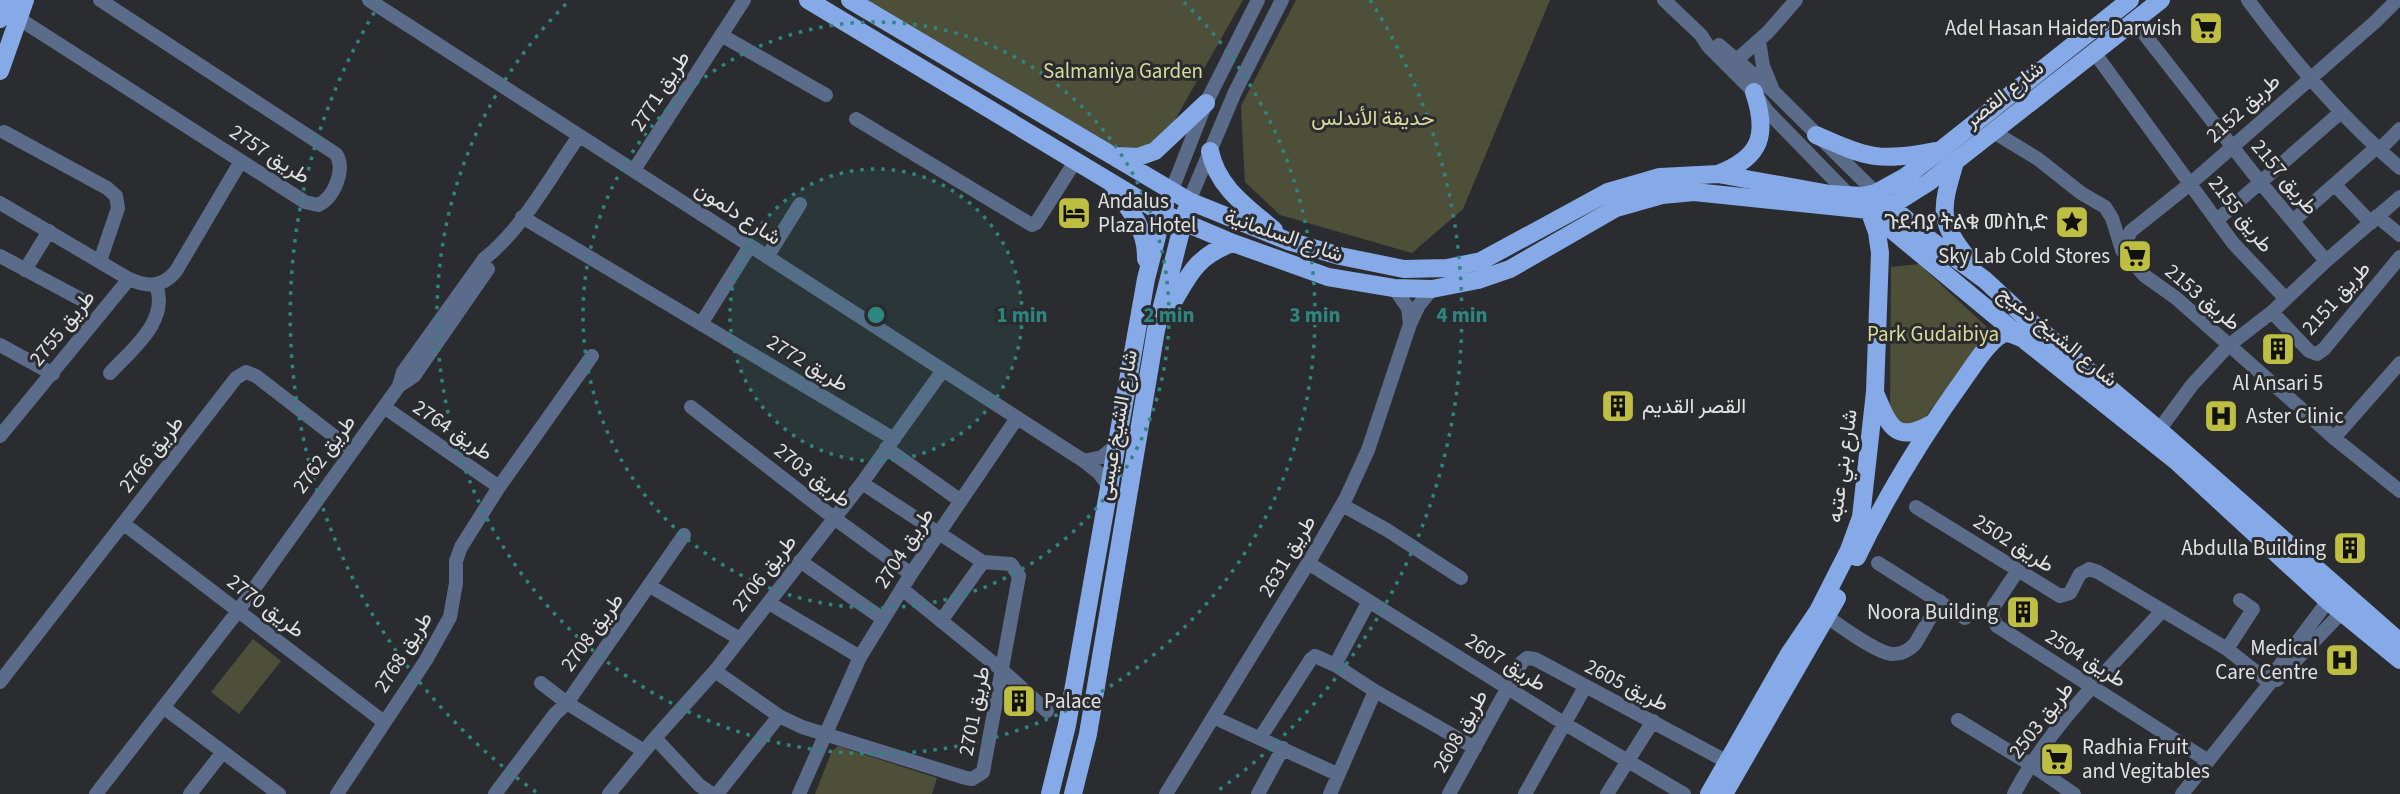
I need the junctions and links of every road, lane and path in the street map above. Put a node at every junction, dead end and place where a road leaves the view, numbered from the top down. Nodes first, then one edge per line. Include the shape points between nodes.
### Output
1 (7, 0) edge
2 (25, 0) edge
3 (100, 0) edge
4 (369, 0) edge
5 (744, 0) edge
6 (808, 0) edge
7 (850, 0) edge
8 (1258, 0) edge
9 (1275, 0) edge
10 (1282, 0) edge
11 (1664, 0) edge
12 (1796, 0) edge
13 (2130, 0) edge
14 (2161, 0) edge
15 (2248, 0) edge
16 (2396, 0) edge
17 (19, 18) junction
18 (0, 19) edge
19 (2134, 21) junction
20 (1768, 32) junction
21 (721, 34) junction
22 (1262, 41) junction
23 (1760, 47) junction
24 (2094, 52) junction
25 (1737, 66) junction
26 (0, 71) edge
27 (2310, 77) junction
28 (1754, 92) junction
29 (1774, 92) junction
30 (826, 95) dead end
31 (1206, 103) junction
32 (2342, 112) junction
33 (856, 119) dead end
34 (2400, 129) edge
35 (1992, 131) junction
36 (5, 132) dead end
37 (579, 135) junction
38 (1816, 135) junction
39 (2232, 146) junction
40 (1942, 149) junction
41 (2378, 149) junction
42 (1210, 151) junction
43 (1113, 155) junction
44 (1076, 160) junction
45 (241, 161) junction
46 (1955, 162) junction
47 (2400, 167) edge
48 (634, 170) junction
49 (1718, 174) junction
50 (1105, 178) junction
51 (2260, 182) junction
52 (2190, 184) junction
53 (2335, 185) junction
54 (1171, 192) junction
55 (1876, 193) junction
56 (1849, 195) junction
57 (2400, 197) edge
58 (1189, 201) junction
59 (0, 202) edge
60 (800, 204) dead end
61 (1891, 206) junction
62 (1869, 210) junction
63 (1162, 213) junction
64 (522, 217) junction
65 (2217, 220) junction
66 (2294, 220) junction
67 (2374, 220) junction
68 (1183, 221) junction
69 (48, 231) junction
70 (2400, 235) edge
71 (1288, 241) junction
72 (1233, 243) junction
73 (750, 246) junction
74 (2122, 250) junction
75 (0, 256) edge
76 (767, 257) junction
77 (2400, 257) edge
78 (100, 261) junction
79 (2326, 261) junction
80 (25, 270) junction
81 (129, 279) junction
82 (1146, 279) junction
83 (1986, 280) junction
84 (156, 285) junction
85 (1394, 288) junction
86 (1432, 289) junction
87 (2285, 298) junction
88 (86, 302) dead end
89 (2272, 312) junction
90 (701, 324) junction
91 (1410, 324) junction
92 (1156, 330) junction
93 (2027, 342) junction
94 (0, 345) edge
95 (2228, 346) junction
96 (592, 356) dead end
97 (2400, 362) edge
98 (943, 370) junction
99 (110, 373) dead end
100 (52, 374) junction
101 (1875, 392) junction
102 (384, 407) junction
103 (691, 407) dead end
104 (1017, 418) junction
105 (1934, 423) junction
106 (2159, 430) junction
107 (0, 436) edge
108 (2334, 438) junction
109 (890, 443) junction
110 (1118, 444) junction
111 (352, 450) junction
112 (1084, 461) junction
113 (862, 483) junction
114 (499, 486) junction
115 (1110, 488) junction
116 (2400, 491) edge
117 (961, 501) junction
118 (1342, 505) junction
119 (1916, 507) dead end
120 (834, 518) junction
121 (124, 524) junction
122 (939, 533) junction
123 (684, 535) dead end
124 (800, 561) junction
125 (983, 562) junction
126 (1308, 563) junction
127 (1878, 563) dead end
128 (2018, 570) junction
129 (911, 574) junction
130 (1461, 578) dead end
131 (650, 586) junction
132 (902, 589) junction
133 (2240, 600) dead end
134 (2340, 600) junction
135 (1369, 601) junction
136 (1940, 601) junction
137 (769, 603) junction
138 (238, 611) junction
139 (2161, 612) junction
140 (1823, 614) junction
141 (1965, 618) dead end
142 (883, 619) junction
143 (941, 621) junction
144 (740, 639) junction
145 (2400, 642) edge
146 (2227, 649) junction
147 (860, 657) junction
148 (2400, 660) edge
149 (1335, 665) junction
150 (5, 666) edge
151 (715, 671) junction
152 (1003, 671) junction
153 (0, 682) edge
154 (541, 683) dead end
155 (2270, 683) junction
156 (1586, 687) junction
157 (2093, 687) junction
158 (1507, 688) junction
159 (1375, 691) junction
160 (567, 703) junction
161 (163, 707) junction
162 (1047, 711) dead end
163 (779, 716) junction
164 (1213, 717) junction
165 (1958, 720) dead end
166 (1653, 721) junction
167 (384, 722) junction
168 (1565, 724) junction
169 (824, 735) junction
170 (1260, 737) junction
171 (655, 738) junction
172 (1283, 748) junction
173 (1475, 748) junction
174 (644, 751) junction
175 (222, 753) junction
176 (1628, 759) junction
177 (2208, 761) junction
178 (2030, 764) junction
179 (1733, 765) junction
180 (1337, 774) junction
181 (697, 789) edge
182 (1719, 793) edge
183 (96, 794) edge
184 (190, 794) edge
185 (278, 794) edge
186 (337, 794) edge
187 (495, 794) edge
188 (609, 794) edge
189 (712, 794) edge
190 (717, 794) edge
191 (799, 794) edge
192 (1050, 794) edge
193 (1073, 794) edge
194 (1166, 794) edge
195 (1258, 794) edge
196 (1330, 794) edge
197 (1449, 794) edge
198 (1525, 794) edge
199 (1607, 794) edge
200 (1684, 794) edge
201 (2014, 794) edge
202 (2074, 794) edge
203 (2182, 794) edge

1 - 18 main road
2 - 17 main road
3 - 45 street, طريق 2757 via 331,150 341,167 327,198 312,205
4 - 37 street, شارع دلمون
5 - 21 street, طريق 2771
6 - 44 main road, شارع السلمانية
7 - 43 main road, شارع السلمانية
8 - 31 street, شارع الشيخ عيسى
9 - 22 street
10 - 22 street, شارع الشيخ عيسى
11 - 25 street, شارع الشيخ دعيج
12 - 20 street
13 - 40 main road, شارع القصر
14 - 19 main road, شارع القصر
15 - 27 street
16 - 27 street, طريق 2152
17 - 26 main road
17 - 45 street, طريق 2757
19 - 24 main road, شارع القصر
19 - 39 street, طريق 2157
20 - 23 street
20 - 25 street
21 - 30 street
21 - 48 street, طريق 2771
22 - 42 street, شارع الشيخ عيسى
23 - 25 street
23 - 29 street
24 - 35 main road, شارع القصر
24 - 52 street, طريق 2155
25 - 28 street, شارع الشيخ دعيج
25 - 29 street, شارع الشيخ دعيج
27 - 32 street
27 - 39 street, طريق 2152
28 - 49 main road via 1761,114 1754,149 1737,167
28 - 56 street, شارع الشيخ دعيج
29 - 38 street, شارع الشيخ دعيج
31 - 43 main road via 1155,150 1138,158
31 - 54 street, شارع الشيخ عيسى
32 - 41 street
32 - 51 street
33 - 44 street via 1032,225
34 - 41 street
35 - 46 main road, شارع القصر
35 - 74 street, طريق 2153 via 2105,207
36 - 78 street via 116,196 118,208
37 - 48 street, شارع دلمون
37 - 64 street, طريق 2762
38 - 40 main road via 1877,158
38 - 55 street, شارع الشيخ دعيج
39 - 51 street, طريق 2157
39 - 52 street, طريق 2152
40 - 55 main road, شارع القصر
41 - 47 street
41 - 53 street
42 - 58 street, شارع الشيخ عيسى
42 - 71 main road via 1212,164 1232,194
43 - 54 main road, شارع السلمانية
44 - 50 main road, شارع السلمانية
45 - 84 street via 176,271
46 - 61 main road, شارع القصر
46 - 83 main road via 1943,213 1958,247
48 - 73 street, شارع دلمون
49 - 56 main road, شارع السلمانية
49 - 71 main road, شارع السلمانية via 1660,177 1608,192 1492,256 1447,268 1404,269
50 - 63 main road, شارع السلمانية
50 - 82 main road via 1129,207 1147,243
51 - 65 street
51 - 66 street, طريق 2157
52 - 65 street, طريق 2155
52 - 74 street, طريق 2152 via 2131,231
53 - 66 street
53 - 67 street
54 - 58 main road, شارع السلمانية
54 - 63 main road, شارع الشيخ عيسى
55 - 56 main road, شارع القصر
55 - 61 main road, شارع الشيخ دعيج
55 - 62 main road
56 - 62 main road, شارع الشيخ دعيج
57 - 67 street, طريق 2151
58 - 68 main road, شارع الشيخ عيسى
58 - 71 main road, شارع السلمانية
59 - 69 street, طريق 2755
60 - 76 street
61 - 62 main road, شارع القصر
61 - 83 main road, شارع الشيخ دعيج
62 - 86 main road, شارع السلمانية via 1694,192 1662,195 1616,208 1510,269
62 - 93 main road, شارع الشيخ دعيج
62 - 101 main road, شارع بني عتبه via 1880,253
63 - 68 main road, شارع السلمانية
63 - 82 main road, شارع الشيخ عيسى
64 - 90 street, طريق 2772
64 - 102 street, طريق 2762 via 484,259 403,372
65 - 87 street, طريق 2155
66 - 79 street, طريق 2157
67 - 70 street
67 - 79 street, طريق 2151
68 - 72 main road, شارع السلمانية
68 - 92 main road, شارع الشيخ عيسى
69 - 78 street, طريق 2755
69 - 80 street
72 - 85 main road, شارع السلمانية via 1328,277
72 - 92 main road via 1197,264
73 - 76 street, شارع دلمون
73 - 90 street
74 - 95 street, طريق 2153 via 2145,276
75 - 80 street
76 - 98 street, شارع دلمون
77 - 89 street, طريق 2151 via 2317,354
78 - 81 street, طريق 2755
79 - 87 street, طريق 2151
80 - 88 street
81 - 84 street, طريق 2755
81 - 100 street, طريق 2755
82 - 110 main road, شارع الشيخ عيسى
83 - 106 main road, شارع الشيخ دعيج
84 - 99 street via 159,304 154,322
85 - 86 main road, شارع السلمانية
85 - 91 street via 1408,308
86 - 91 street, طريق 2631
87 - 89 street, طريق 2151
89 - 95 street, طريق 2151
90 - 109 street, طريق 2772
91 - 118 street, طريق 2631 via 1368,450
92 - 193 main road, شارع الشيخ عيسى via 1088,734
93 - 105 main road, شارع بني عتبه via 2011,333 1997,338
93 - 134 main road, شارع الشيخ دعيج
94 - 100 street
95 - 106 street, طريق 2151
95 - 108 street, طريق 2153
96 - 114 street, طريق 2768
97 - 108 street
98 - 104 street, شارع دلمون
98 - 109 street, طريق 2706
100 - 107 street, طريق 2755
101 - 105 main road via 1886,418 1902,433
101 - 140 main road, شارع بني عتبه via 1861,517
102 - 111 street, طريق 2762
102 - 114 street, طريق 2764
103 - 120 street, طريق 2703
104 - 112 street, شارع دلمون
104 - 117 street, طريق 2704
105 - 140 main road, شارع بني عتبه
106 - 134 main road, شارع الشيخ دعيج
108 - 116 street, طريق 2153
109 - 113 street, طريق 2706
109 - 117 street, طريق 2704
110 - 112 street via 1102,457
110 - 115 main road, شارع الشيخ عيسى
111 - 121 street, طريق 2766 via 246,372 236,378
111 - 138 street, طريق 2762
112 - 115 street, شارع دلمون
113 - 120 street, طريق 2706
113 - 122 street, طريق 2701
114 - 167 street, طريق 2768 via 461,547 450,617
115 - 192 main road, شارع الشيخ عيسى
117 - 122 street, طريق 2704
118 - 126 street, طريق 2631
118 - 130 street
119 - 128 street, طريق 2502
120 - 124 street, طريق 2706
120 - 129 street, طريق 2703
121 - 138 street, طريق 2770
121 - 150 street, طريق 2766
122 - 125 street, طريق 2701
122 - 129 street, طريق 2704
123 - 131 street, طريق 2708
124 - 137 street, طريق 2706
124 - 142 street, طريق 2704
125 - 143 street
125 - 152 street, طريق 2701 via 1011,564 1019,576
126 - 135 street, طريق 2607
126 - 164 street, طريق 2631
127 - 136 street
128 - 139 street, طريق 2502 via 2060,596 2070,593 2080,574 2089,569
128 - 157 street, طريق 2504 via 1994,606 1997,626
129 - 132 street, طريق 2704
131 - 144 street, طريق 2708
131 - 160 street, طريق 2708
132 - 142 street, طريق 2704
132 - 143 street
133 - 146 street via 2253,609
134 - 145 main road, شارع الشيخ دعيج
134 - 148 main road, شارع الشيخ دعيج
134 - 155 street via 2281,677
135 - 149 street
135 - 158 street, طريق 2607
136 - 140 street via 1915,644 1896,654 1881,652
136 - 141 street
137 - 144 street, طريق 2706
137 - 147 street
138 - 161 street, طريق 2762
138 - 167 street, طريق 2770
139 - 146 street, طريق 2502
139 - 157 street, طريق 2503
140 - 179 main road, شارع بني عتبه
142 - 147 street, طريق 2704
143 - 152 street
144 - 151 street, طريق 2706
146 - 155 street, طريق 2502
147 - 169 street, طريق 2704
149 - 159 street
149 - 170 street via 1319,657 1311,659
150 - 153 street, طريق 2766
151 - 163 street
151 - 171 street, طريق 2706
152 - 162 street
152 - 169 street, طريق 2701 via 985,766 978,777 966,778
154 - 160 street, طريق 2708
155 - 177 street
156 - 158 street, طريق 2605 via 1527,658
156 - 166 street, طريق 2605
156 - 168 street
157 - 177 street, طريق 2504
157 - 178 street, طريق 2503
158 - 168 street, طريق 2607
158 - 173 street, طريق 2608
159 - 173 street
159 - 180 street
160 - 174 street, طريق 2708
160 - 187 street, طريق 2708
161 - 175 street
161 - 183 street, طريق 2762
163 - 169 street
163 - 190 street
164 - 170 street
164 - 194 street, طريق 2631
165 - 178 street
166 - 176 street
166 - 179 street, طريق 2605
167 - 186 street, طريق 2768
168 - 176 street, طريق 2607
168 - 198 street
169 - 191 street, طريق 2704
170 - 172 street
171 - 174 street, طريق 2706
171 - 181 street
172 - 180 street
172 - 195 street
173 - 197 street, طريق 2608
174 - 188 street, طريق 2706
175 - 184 street
175 - 185 street
176 - 199 street
176 - 200 street, طريق 2607
177 - 203 street
178 - 201 street, طريق 2503
178 - 202 street
179 - 182 main road, شارع بني عتبه
180 - 196 street
181 - 189 street

